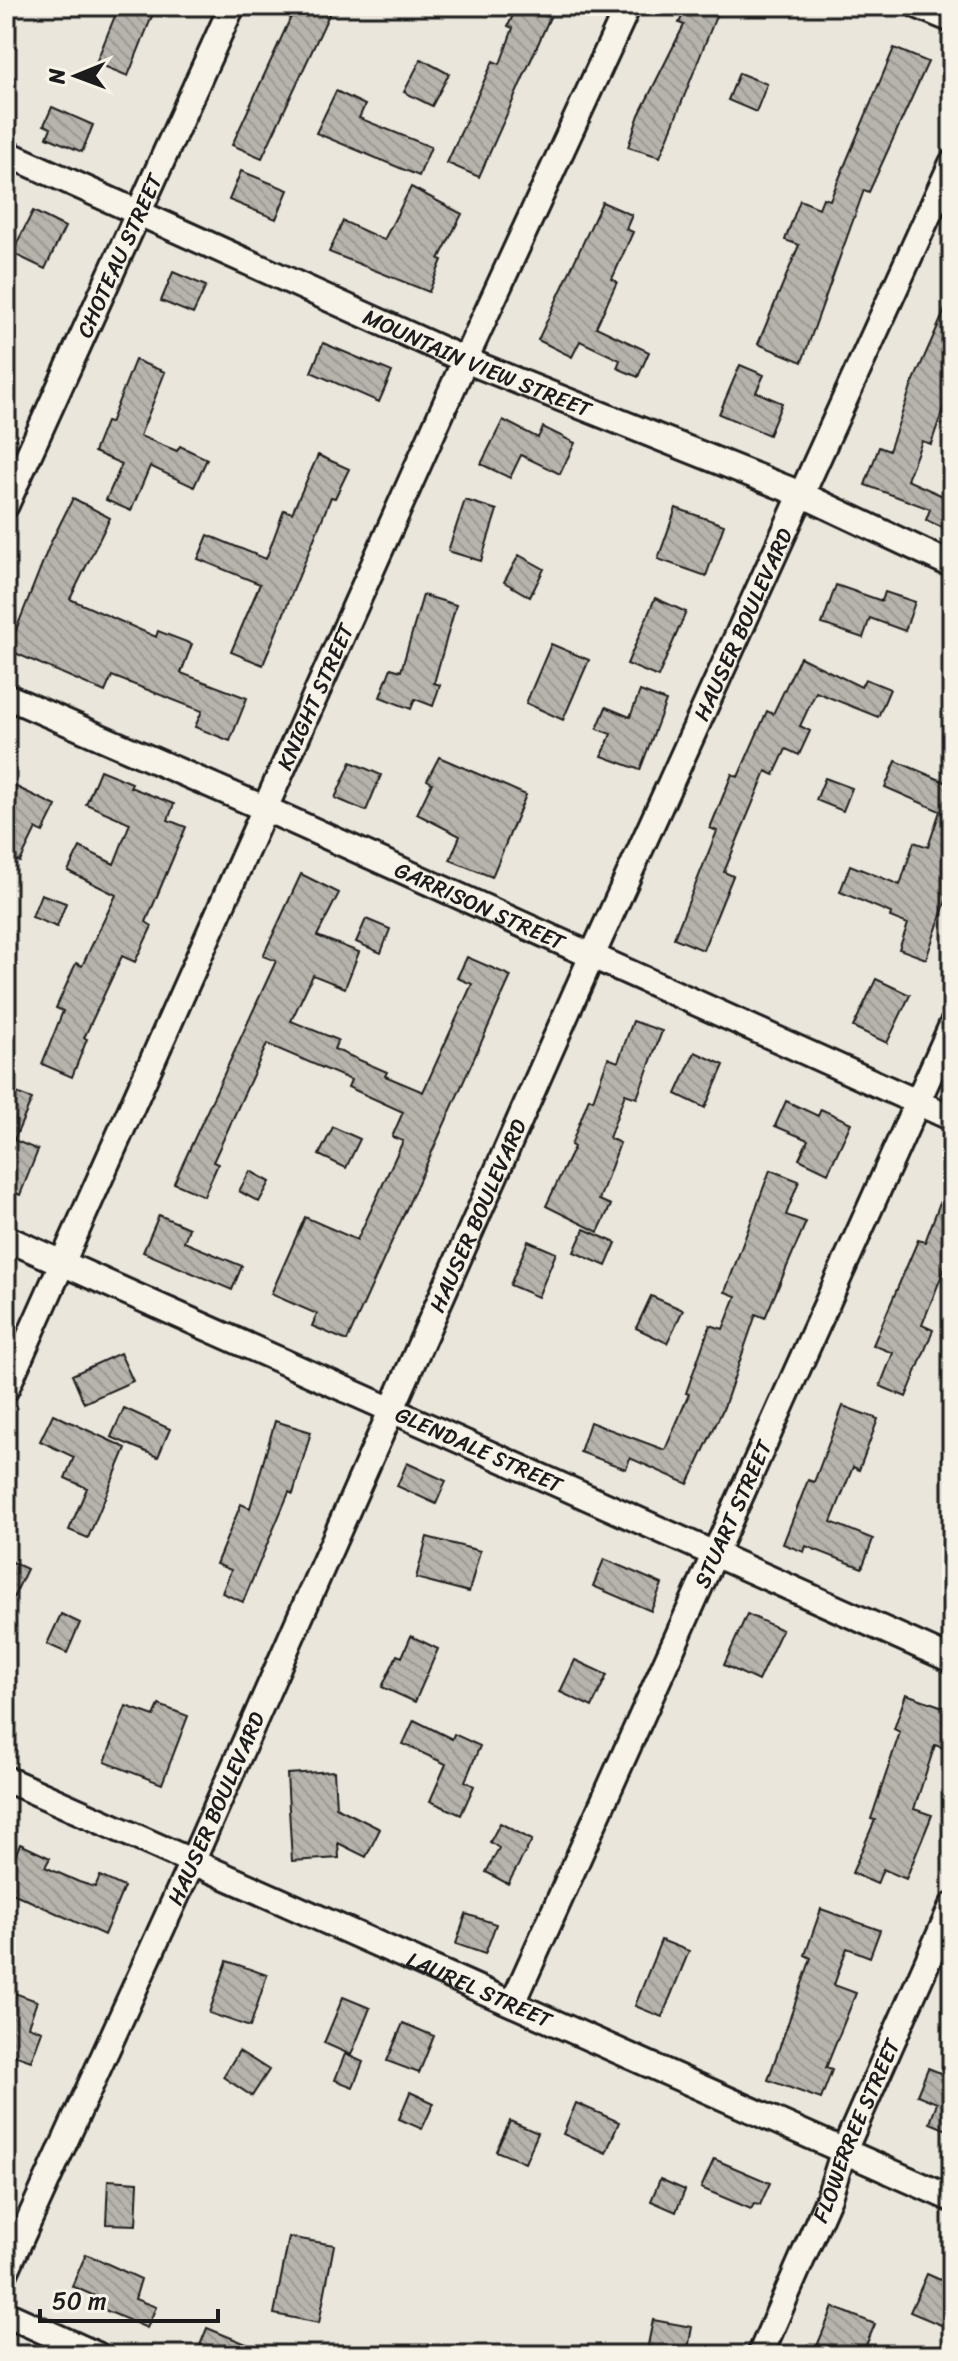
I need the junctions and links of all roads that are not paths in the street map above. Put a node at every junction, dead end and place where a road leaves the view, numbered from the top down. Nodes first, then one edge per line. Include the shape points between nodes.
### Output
1 (232, 6) edge
2 (628, 6) edge
3 (918, 6) edge
4 (952, 20) edge
5 (6, 153) edge
6 (952, 163) edge
7 (139, 213) junction
8 (465, 360) junction
9 (803, 495) junction
10 (6, 505) edge
11 (952, 565) edge
12 (6, 696) edge
13 (266, 809) junction
14 (591, 958) junction
15 (952, 1025) edge
16 (917, 1103) junction
17 (952, 1118) edge
18 (6, 1238) edge
19 (61, 1262) junction
20 (6, 1389) edge
21 (389, 1408) junction
22 (715, 1554) junction
23 (952, 1660) edge
24 (6, 1779) edge
25 (192, 1862) junction
26 (952, 1906) edge
27 (513, 2003) junction
28 (843, 2153) junction
29 (952, 2199) edge
30 (6, 2271) edge
31 (6, 2314) edge
32 (97, 2355) edge
33 (760, 2355) edge

1 - 7 street, CHOTEAU STREET
2 - 8 street, KNIGHT STREET
3 - 4 street
5 - 7 street, MOUNTAIN VIEW STREET
6 - 9 street, HAUSER BOULEVARD
7 - 8 street, MOUNTAIN VIEW STREET
7 - 10 street, CHOTEAU STREET
8 - 9 street, MOUNTAIN VIEW STREET
8 - 13 street, KNIGHT STREET
9 - 11 street, MOUNTAIN VIEW STREET
9 - 14 street, HAUSER BOULEVARD
12 - 13 street, GARRISON STREET
13 - 14 street, GARRISON STREET
13 - 19 street, KNIGHT STREET
14 - 16 street, GARRISON STREET
14 - 21 street, HAUSER BOULEVARD
15 - 16 street, STUART STREET
16 - 17 street, GARRISON STREET
16 - 22 street, STUART STREET
18 - 19 street, GLENDALE STREET
19 - 20 street, KNIGHT STREET
19 - 21 street, GLENDALE STREET
21 - 22 street, GLENDALE STREET
21 - 25 street, HAUSER BOULEVARD
22 - 23 street, GLENDALE STREET
22 - 27 street, STUART STREET
24 - 25 street, LAUREL STREET
25 - 27 street, LAUREL STREET
25 - 30 street, HAUSER BOULEVARD
26 - 28 street, FLOWERREE STREET
27 - 28 street, LAUREL STREET
28 - 29 street, LAUREL STREET
28 - 33 street, FLOWERREE STREET
31 - 32 street

